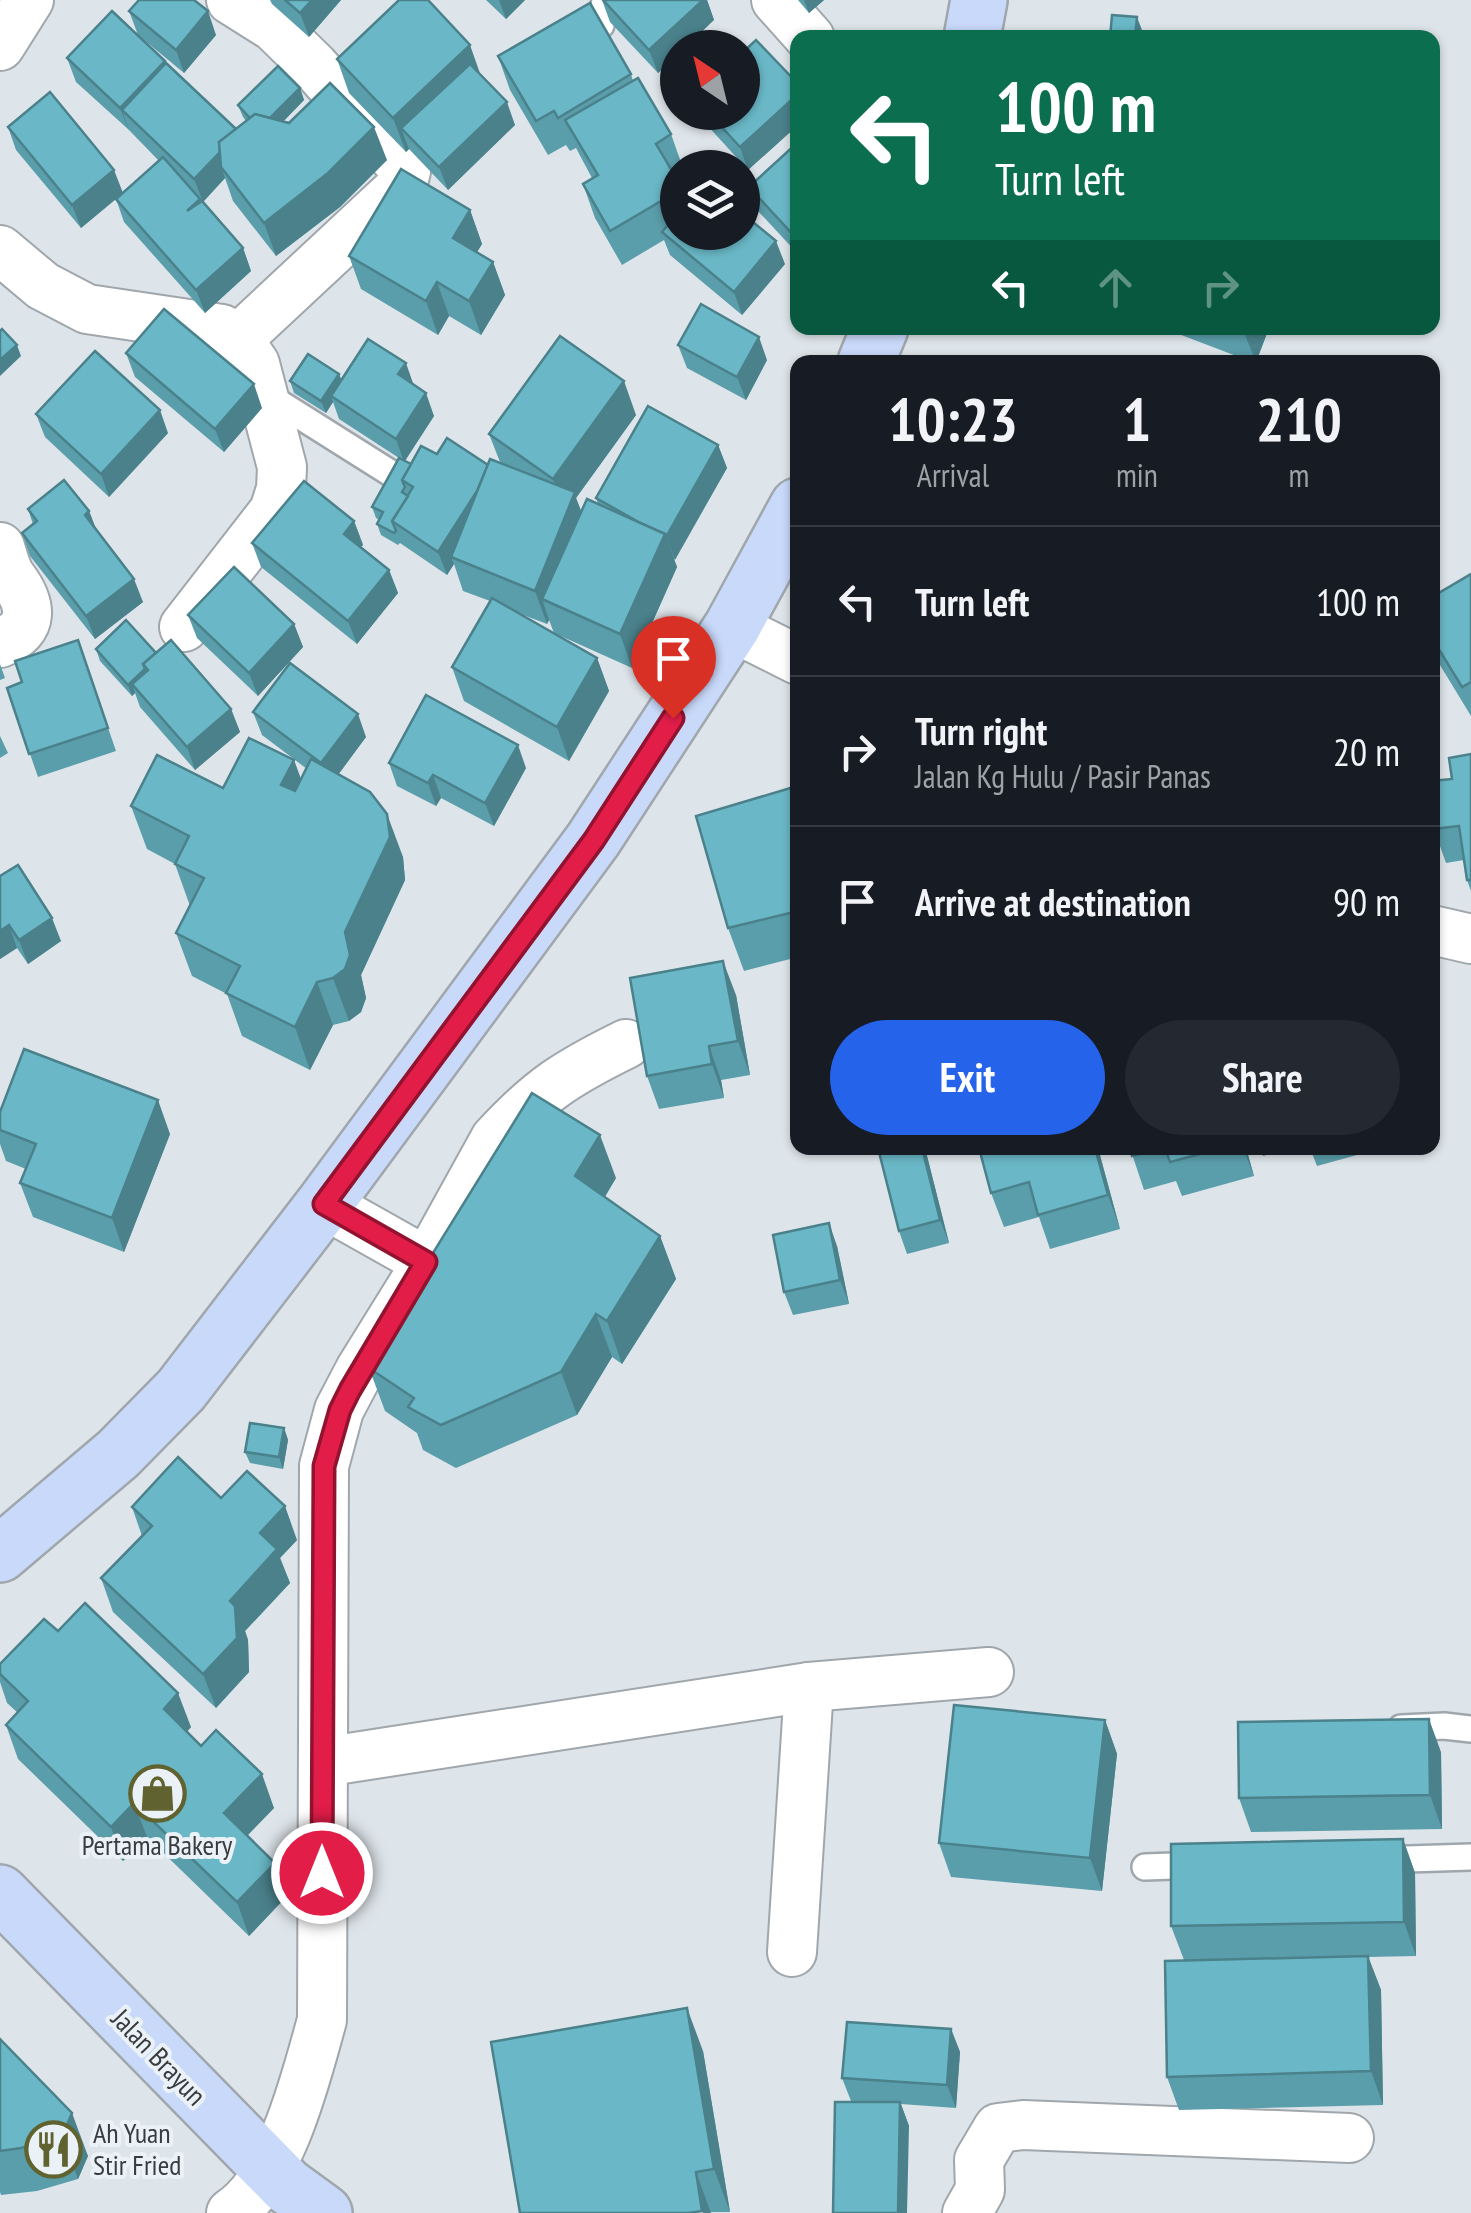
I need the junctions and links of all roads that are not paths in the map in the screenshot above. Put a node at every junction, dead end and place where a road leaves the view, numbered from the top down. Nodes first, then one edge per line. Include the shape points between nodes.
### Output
1 (30, 0) edge
2 (231, 0) edge
3 (776, 0) edge
4 (979, 0) edge
5 (803, 30) edge
6 (973, 30) edge
7 (0, 46) edge
8 (0, 250) edge
9 (238, 339) junction
10 (262, 392) junction
11 (392, 474) edge
12 (790, 521) edge
13 (0, 546) edge
14 (184, 627) edge
15 (732, 627) junction
16 (0, 642) edge
17 (790, 656) edge
18 (1440, 932) edge
19 (1471, 939) edge
20 (626, 1044) dead end
21 (324, 1204) junction
22 (426, 1262) junction
23 (0, 1554) edge
24 (989, 1672) dead end
25 (810, 1687) junction
26 (1471, 1728) edge
27 (1368, 1730) edge
28 (323, 1762) junction
29 (1471, 1857) edge
30 (1356, 1860) edge
31 (1222, 1864) edge
32 (1145, 1866) dead end
33 (0, 1893) edge
34 (792, 1952) dead end
35 (1348, 2138) dead end
36 (270, 2167) junction
37 (231, 2213) edge
38 (324, 2213) edge
39 (967, 2213) edge

1 - 7 street
2 - 9 street via 287,40 406,171 402,186
3 - 5 street
4 - 6 main road
8 - 9 street via 42,286 88,309 204,324
9 - 10 street via 255,364
10 - 11 lane
10 - 14 street via 282,467 281,490 274,510
12 - 15 main road
13 - 16 street via 28,608 22,628
15 - 17 street
15 - 21 main road via 594,840
18 - 19 street
20 - 22 street via 565,1074 526,1105 495,1139
21 - 22 street
21 - 23 main road via 181,1390 118,1454
22 - 28 street via 340,1410 324,1466
24 - 25 street
25 - 28 street
25 - 34 street
26 - 27 lane
28 - 36 street via 322,2020
29 - 30 lane
31 - 32 lane
33 - 36 main road, Jalan Brayun
35 - 39 street via 998,2128 979,2160 980,2190
36 - 37 street
36 - 38 main road, Jalan Brayun

